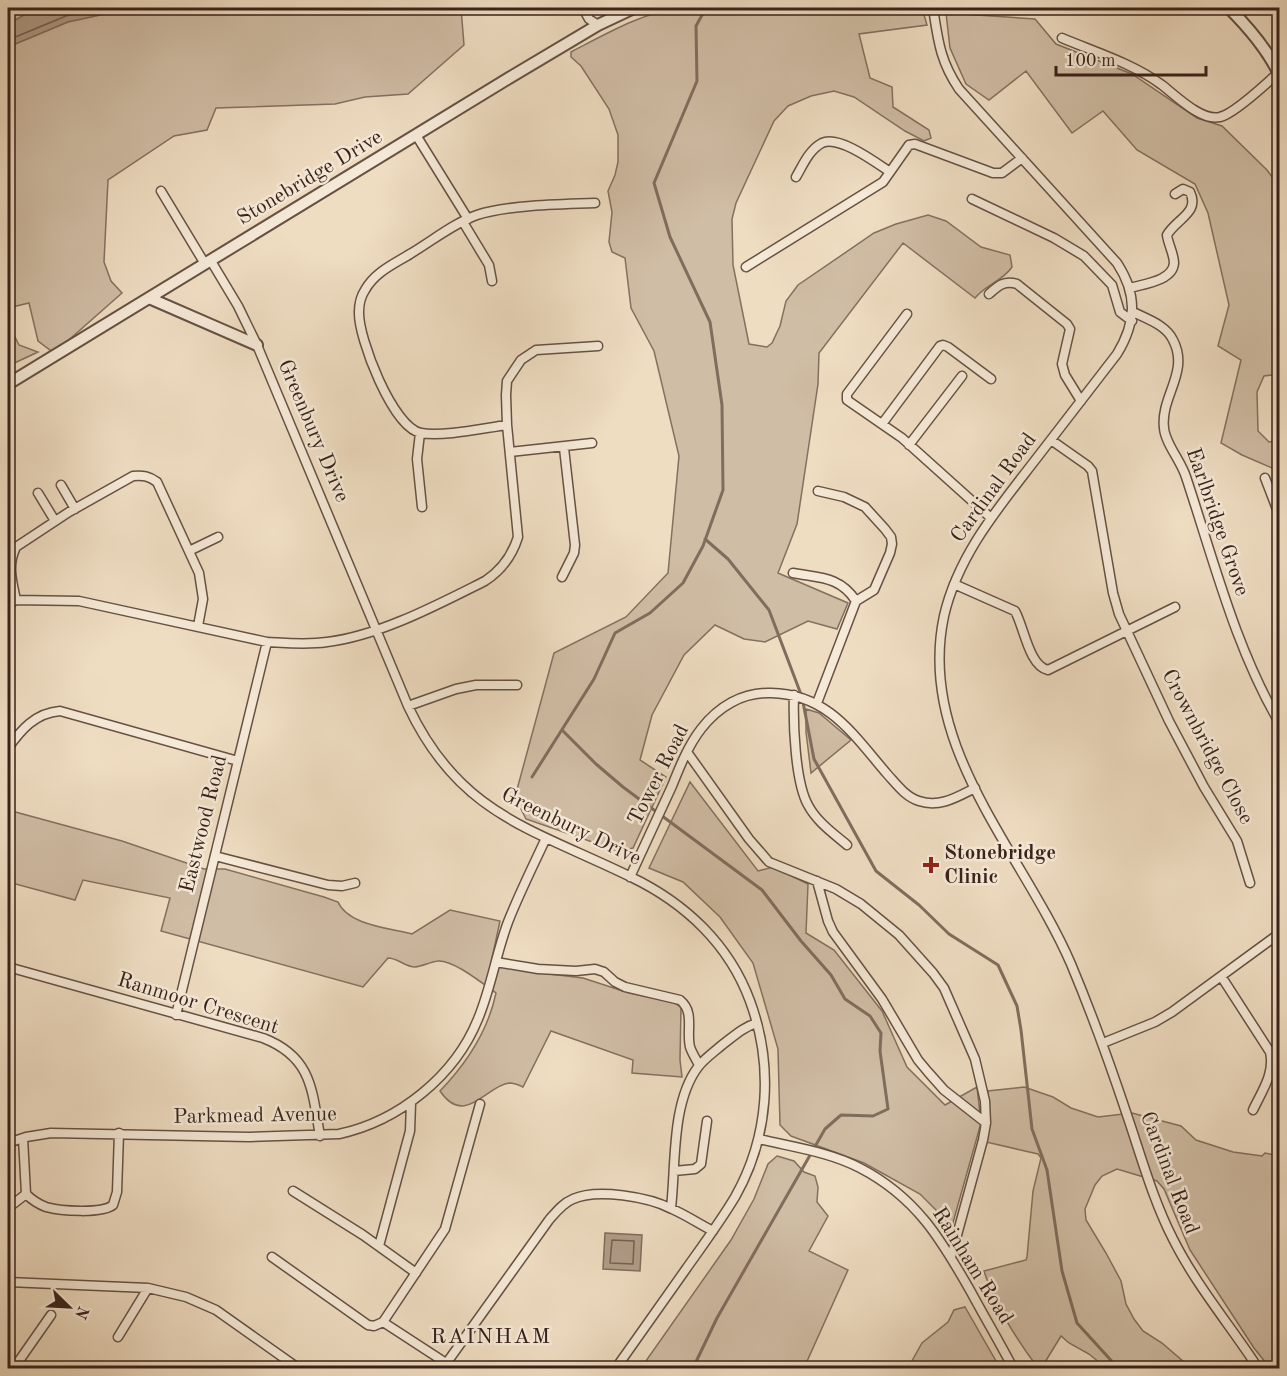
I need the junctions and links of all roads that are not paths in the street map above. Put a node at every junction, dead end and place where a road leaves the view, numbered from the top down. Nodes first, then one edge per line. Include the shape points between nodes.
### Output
1 (496, 8) edge
2 (506, 8) edge
3 (583, 8) edge
4 (634, 8) edge
5 (933, 8) edge
6 (1229, 8) edge
7 (598, 25) junction
8 (1062, 38) dead end
9 (1279, 75) edge
10 (416, 135) junction
11 (1022, 158) junction
12 (890, 172) junction
13 (796, 177) dead end
14 (161, 191) dead end
15 (1175, 194) dead end
16 (972, 199) dead end
17 (595, 203) dead end
18 (466, 220) junction
19 (208, 263) junction
20 (746, 267) dead end
21 (492, 281) dead end
22 (1130, 288) junction
23 (988, 294) dead end
24 (149, 298) junction
25 (907, 314) dead end
26 (1132, 316) junction
27 (257, 345) junction
28 (598, 346) dead end
29 (962, 376) dead end
30 (992, 379) dead end
31 (8, 384) edge
32 (1081, 401) junction
33 (882, 424) junction
34 (507, 425) junction
35 (420, 433) junction
36 (1051, 440) junction
37 (592, 443) dead end
38 (909, 445) junction
39 (564, 448) junction
40 (510, 452) junction
41 (1265, 478) dead end
42 (61, 484) dead end
43 (818, 491) dead end
44 (38, 493) dead end
45 (422, 507) dead end
46 (75, 508) junction
47 (1280, 517) edge
48 (991, 518) junction
49 (55, 521) junction
50 (218, 537) dead end
51 (189, 551) junction
52 (793, 573) dead end
53 (562, 578) dead end
54 (954, 584) junction
55 (856, 601) junction
56 (12, 602) edge
57 (1175, 608) dead end
58 (198, 626) junction
59 (377, 631) junction
60 (1126, 631) junction
61 (267, 642) junction
62 (517, 685) dead end
63 (794, 695) junction
64 (818, 704) junction
65 (408, 706) junction
66 (1280, 724) edge
67 (8, 748) edge
68 (687, 752) junction
69 (238, 761) junction
70 (975, 788) junction
71 (546, 838) junction
72 (847, 845) dead end
73 (215, 856) junction
74 (630, 877) junction
75 (818, 881) junction
76 (355, 883) dead end
77 (1250, 883) dead end
78 (1280, 933) edge
79 (496, 962) junction
80 (8, 967) edge
81 (1221, 976) junction
82 (176, 1015) junction
83 (758, 1023) junction
84 (1103, 1042) junction
85 (699, 1065) junction
86 (411, 1103) junction
87 (480, 1104) dead end
88 (1253, 1110) dead end
89 (707, 1121) dead end
90 (986, 1123) junction
91 (119, 1133) junction
92 (320, 1136) junction
93 (23, 1138) junction
94 (759, 1139) junction
95 (8, 1143) edge
96 (674, 1171) junction
97 (293, 1191) dead end
98 (26, 1194) junction
99 (8, 1208) edge
100 (671, 1208) junction
101 (713, 1231) junction
102 (379, 1246) junction
103 (272, 1257) dead end
104 (951, 1257) junction
105 (416, 1273) junction
106 (8, 1282) edge
107 (148, 1288) junction
108 (51, 1315) dead end
109 (383, 1322) junction
110 (118, 1337) dead end
111 (444, 1366) edge
112 (14, 1368) edge
113 (297, 1368) edge
114 (616, 1368) edge
115 (1013, 1368) edge
116 (1258, 1368) edge

1 - 2 street
3 - 7 street
4 - 7 street, Stonebridge Drive
5 - 11 street via 947,71
6 - 9 street via 1263,47
7 - 10 street, Stonebridge Drive
8 - 9 street via 1133,67 1211,118 1226,115
10 - 18 street
10 - 19 street, Stonebridge Drive
11 - 12 street via 1002,173 993,173 915,144 909,145
11 - 22 street via 1118,263
12 - 13 street via 844,145 828,141 812,151
12 - 20 street via 883,182
14 - 19 street, Greenbury Drive
15 - 22 street via 1183,189 1194,200 1192,208 1167,235 1174,262 1169,273
16 - 26 street via 1084,256 1112,285 1120,312
17 - 18 street via 503,209
18 - 21 street via 489,265
18 - 35 street via 382,271 361,300 362,330 380,380 402,421
19 - 24 street, Stonebridge Drive
19 - 27 street, Greenbury Drive via 238,306
22 - 26 street
23 - 32 street via 1001,284 1017,284 1067,324 1070,329 1062,364
24 - 27 street
24 - 31 street, Stonebridge Drive
25 - 33 street via 848,394 847,400
26 - 32 street, Cardinal Road via 1117,354
26 - 66 street, Earlbridge Grove via 1164,328 1173,338 1179,363 1164,421 1165,435 1183,468 1226,605
27 - 59 street, Greenbury Drive
28 - 34 street via 536,350 521,360 507,381
29 - 38 street
30 - 33 street via 948,347 940,346
32 - 36 street, Cardinal Road
33 - 38 street
34 - 35 street
34 - 40 street
35 - 45 street via 417,459
36 - 48 street, Cardinal Road
36 - 60 street, Crownbridge Close via 1092,471 1113,593
37 - 39 street
38 - 48 street
39 - 40 street
39 - 53 street via 575,545
40 - 59 street via 518,537 506,563 485,581
41 - 47 street
42 - 46 street
43 - 55 street via 866,507 891,537 890,553 874,590
44 - 49 street
46 - 49 street
46 - 51 street via 133,476 150,477 157,482
48 - 54 street, Cardinal Road
49 - 56 street via 16,547 10,569
50 - 51 street
51 - 58 street via 202,587
52 - 55 street via 837,582
54 - 60 street via 1015,611 1036,661 1045,670
54 - 70 street, Cardinal Road via 941,638 940,688 946,717
55 - 64 street
56 - 58 street via 79,601
57 - 60 street
58 - 61 street
59 - 61 street via 328,642
59 - 65 street, Greenbury Drive
60 - 77 street, Crownbridge Close via 1169,721 1237,841
61 - 69 street, Eastwood Road
62 - 65 street via 476,685
63 - 64 street, Tower Road
63 - 68 street, Tower Road via 752,694 736,700 708,721
63 - 72 street via 794,735 807,803
64 - 70 street, Tower Road via 917,801 939,804
65 - 71 street, Greenbury Drive via 430,748 470,793
67 - 69 street via 38,717 60,711
68 - 74 street, Tower Road
68 - 75 street via 769,862
69 - 73 street, Eastwood Road
70 - 84 street, Cardinal Road via 1058,938
71 - 74 street, Greenbury Drive
71 - 79 street, Parkmead Avenue via 508,923
73 - 76 street via 328,885
73 - 82 street, Eastwood Road
74 - 83 street, Greenbury Drive via 673,900 706,930 740,978
75 - 90 street via 832,932 882,999 918,1060 944,1090
75 - 90 street via 861,903 900,935 944,988 975,1059
78 - 81 street
79 - 85 street via 538,969 595,969 635,991 680,1000 689,1015 690,1048
79 - 86 street, Parkmead Avenue via 469,1040 444,1073
80 - 82 street, Ranmoor Crescent
81 - 84 street via 1155,1022
81 - 88 street via 1270,1052 1271,1071
82 - 92 street, Ranmoor Crescent via 263,1038 293,1055 312,1089
83 - 85 street via 745,1027
83 - 94 street, Greenbury Drive via 766,1087
84 - 116 street, Cardinal Road via 1173,1239
85 - 96 street via 682,1106
86 - 92 street, Parkmead Avenue via 353,1131
86 - 102 street via 410,1131
87 - 105 street via 445,1229
89 - 96 street via 701,1164 694,1169
90 - 104 street
91 - 92 street, Parkmead Avenue
91 - 93 street, Parkmead Avenue via 51,1133
91 - 98 street via 117,1192 111,1208 55,1209 34,1202
93 - 95 street, Parkmead Avenue
93 - 98 street
94 - 101 street, Greenbury Drive via 742,1182
94 - 104 street, Rainham Road via 840,1160 874,1176 907,1200
96 - 100 street
97 - 102 street
98 - 99 street
100 - 101 street
100 - 111 street via 597,1194 583,1195 561,1206
101 - 114 street, Greenbury Drive
102 - 105 street
103 - 109 street via 368,1325
104 - 115 street, Rainham Road
105 - 109 street
106 - 107 street
107 - 110 street
107 - 113 street via 186,1296 216,1310
108 - 112 street
109 - 111 street

